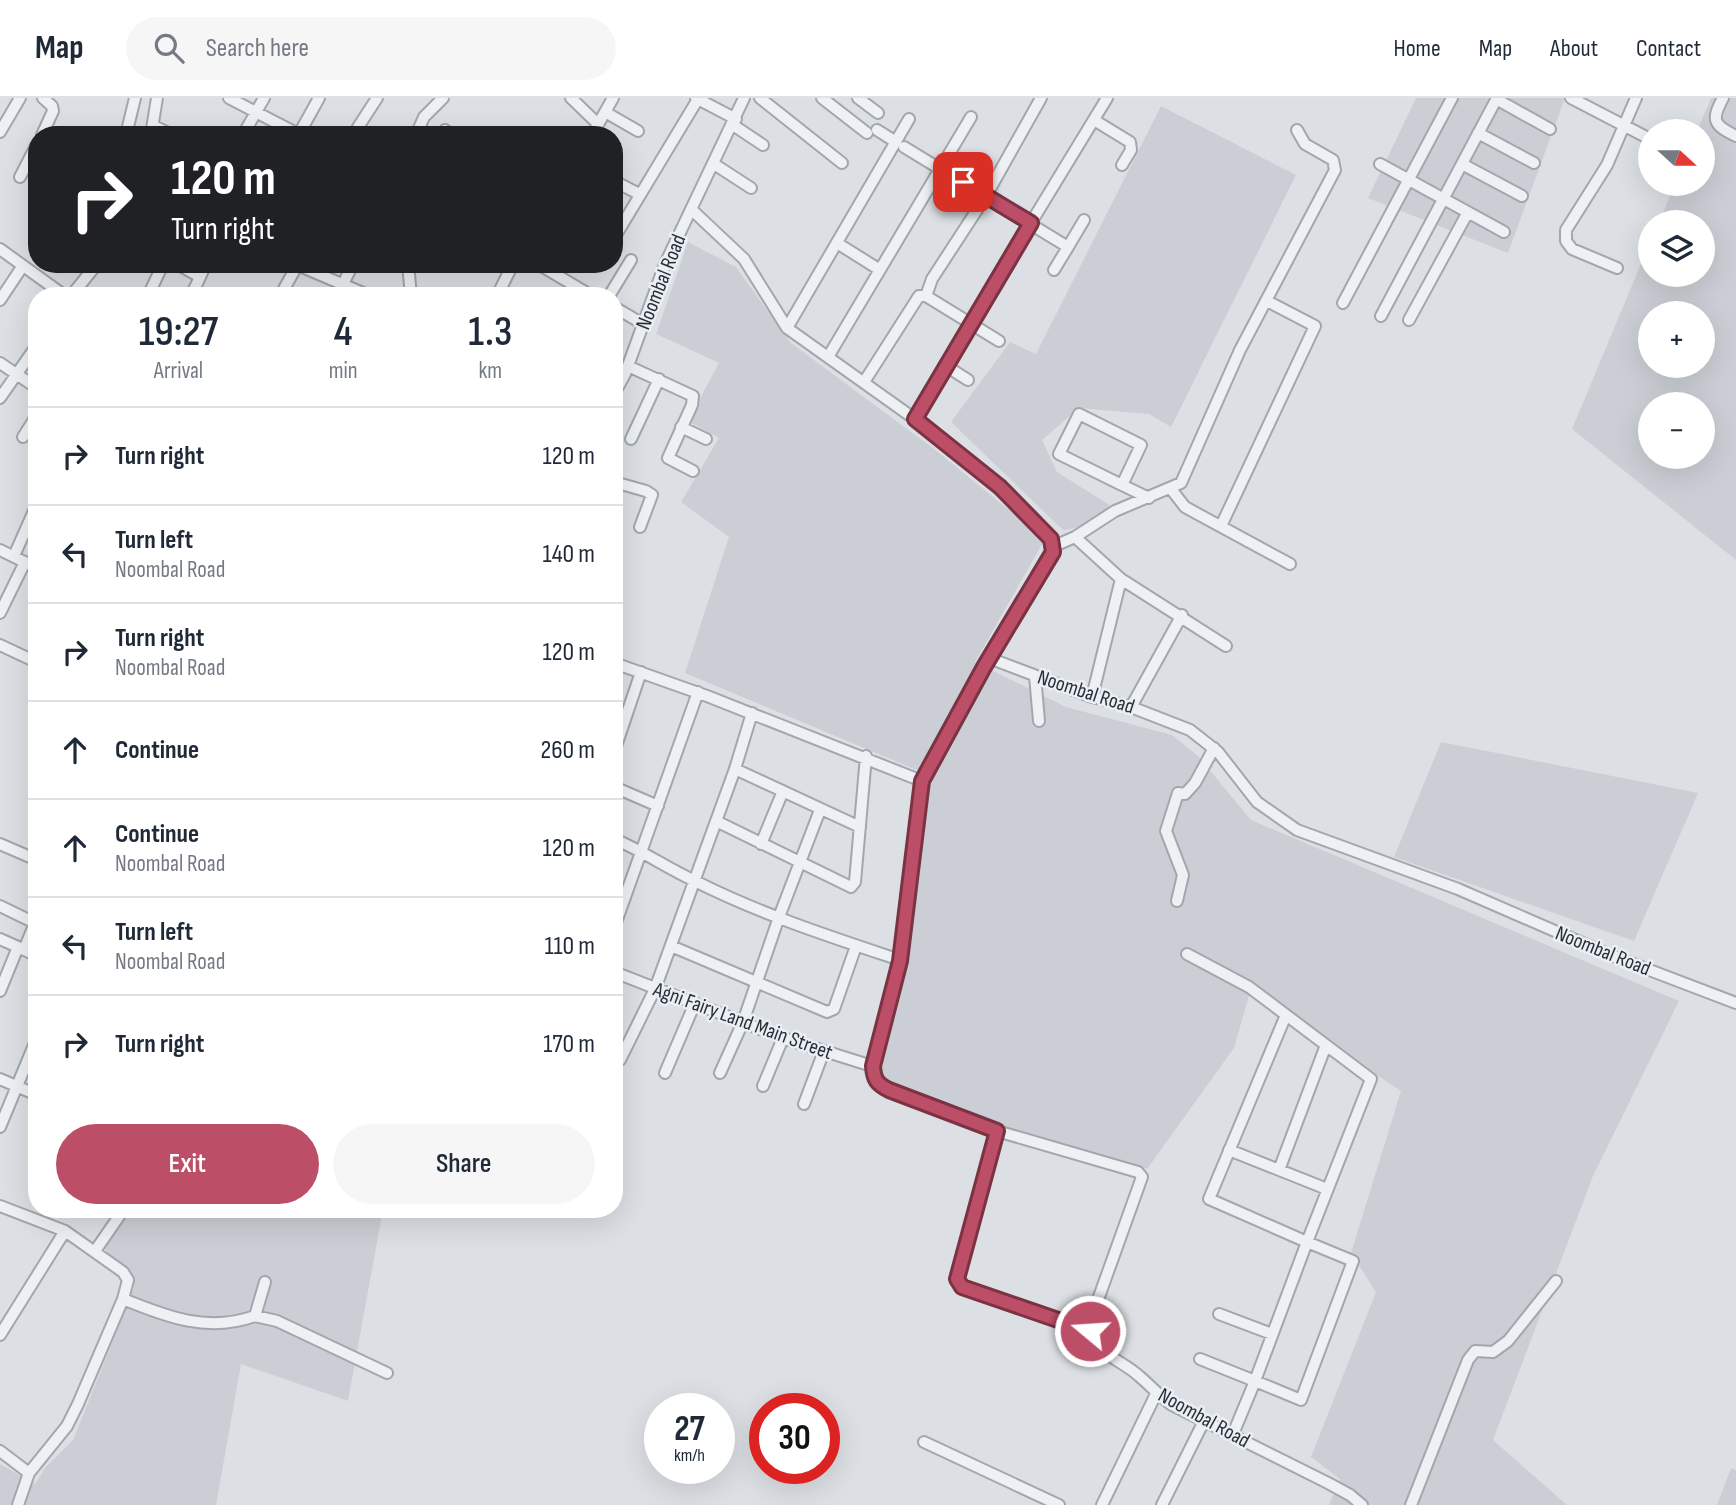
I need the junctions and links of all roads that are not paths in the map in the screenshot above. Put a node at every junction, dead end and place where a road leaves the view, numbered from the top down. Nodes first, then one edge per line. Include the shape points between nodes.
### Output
1 (20, 98) edge
2 (43, 98) edge
3 (135, 98) edge
4 (157, 98) edge
5 (229, 98) edge
6 (264, 98) edge
7 (319, 98) edge
8 (377, 98) edge
9 (443, 98) edge
10 (571, 98) edge
11 (612, 98) edge
12 (744, 98) edge
13 (760, 98) edge
14 (822, 98) edge
15 (858, 98) edge
16 (1041, 98) edge
17 (1107, 98) edge
18 (1452, 98) edge
19 (1572, 98) edge
20 (1636, 98) edge
21 (1723, 98) edge
22 (697, 99) edge
23 (1496, 99) edge
24 (257, 112) junction
25 (605, 112) junction
26 (878, 113) dead end
27 (971, 117) dead end
28 (909, 120) dead end
29 (1094, 120) junction
30 (734, 122) junction
31 (598, 124) joint
32 (46, 126) edge
33 (128, 126) edge
34 (154, 126) edge
35 (248, 126) edge
36 (284, 126) edge
37 (304, 126) edge
38 (359, 126) edge
39 (420, 126) edge
40 (1625, 126) junction
41 (1550, 129) dead end
42 (1297, 130) dead end
43 (638, 131) dead end
44 (0, 132) edge
45 (1478, 133) junction
46 (1638, 133) edge
47 (1736, 136) edge
48 (900, 144) junction
49 (763, 145) dead end
50 (842, 163) dead end
51 (1534, 163) dead end
52 (714, 164) junction
53 (1380, 164) dead end
54 (1462, 164) junction
55 (1122, 165) dead end
56 (28, 168) edge
57 (940, 168) junction
58 (20, 177) dead end
59 (1409, 180) junction
60 (623, 186) edge
61 (751, 188) dead end
62 (639, 194) junction
63 (986, 196) junction
64 (1522, 196) dead end
65 (1443, 199) junction
66 (692, 210) junction
67 (1468, 212) junction
68 (1084, 220) dead end
69 (623, 223) edge
70 (1031, 223) junction
71 (1504, 232) dead end
72 (837, 243) junction
73 (1068, 247) junction
74 (0, 249) edge
75 (631, 260) dead end
76 (22, 267) junction
77 (1617, 268) dead end
78 (880, 270) junction
79 (1054, 270) dead end
80 (28, 271) edge
81 (31, 273) edge
82 (90, 273) edge
83 (193, 273) edge
84 (202, 273) edge
85 (316, 273) edge
86 (348, 273) edge
87 (553, 273) edge
88 (200, 277) junction
89 (343, 284) junction
90 (52, 287) edge
91 (78, 287) edge
92 (195, 287) edge
93 (342, 287) edge
94 (350, 287) edge
95 (577, 287) edge
96 (614, 287) edge
97 (926, 296) junction
98 (0, 300) edge
99 (1267, 301) junction
100 (1343, 303) dead end
101 (623, 312) edge
102 (1381, 316) dead end
103 (1409, 320) dead end
104 (970, 323) junction
105 (643, 324) junction
106 (787, 328) junction
107 (999, 341) dead end
108 (28, 357) edge
109 (828, 357) junction
110 (0, 363) edge
111 (946, 366) junction
112 (623, 368) edge
113 (623, 370) edge
114 (16, 374) junction
115 (659, 379) junction
116 (968, 380) dead end
117 (28, 382) edge
118 (864, 382) junction
119 (0, 398) edge
120 (915, 419) junction
121 (681, 427) junction
122 (28, 429) edge
123 (23, 437) dead end
124 (631, 439) dead end
125 (706, 439) dead end
126 (693, 471) dead end
127 (623, 485) edge
128 (1122, 485) junction
129 (1171, 489) junction
130 (1149, 498) junction
131 (28, 524) edge
132 (1222, 526) junction
133 (640, 527) dead end
134 (1075, 537) junction
135 (1052, 547) junction
136 (0, 550) edge
137 (14, 556) junction
138 (26, 562) joint
139 (1290, 564) dead end
140 (1121, 579) junction
141 (0, 613) edge
142 (1182, 615) junction
143 (0, 645) edge
144 (1226, 646) dead end
145 (28, 658) edge
146 (989, 658) junction
147 (623, 666) edge
148 (642, 673) junction
149 (1035, 676) junction
150 (698, 692) junction
151 (1092, 697) junction
152 (1131, 707) junction
153 (751, 713) junction
154 (1039, 721) dead end
155 (623, 727) edge
156 (1214, 748) junction
157 (866, 757) junction
158 (736, 769) junction
159 (922, 781) junction
160 (783, 791) junction
161 (623, 792) edge
162 (659, 806) junction
163 (820, 810) junction
164 (716, 821) junction
165 (860, 827) junction
166 (623, 843) edge
167 (0, 844) edge
168 (761, 844) junction
169 (643, 851) junction
170 (28, 856) edge
171 (801, 863) junction
172 (694, 881) junction
173 (1177, 901) dead end
174 (623, 905) edge
175 (0, 906) edge
176 (779, 917) junction
177 (28, 919) edge
178 (28, 937) edge
179 (0, 939) edge
180 (671, 946) junction
181 (856, 946) junction
182 (21, 949) junction
183 (28, 952) edge
184 (1188, 954) dead end
185 (900, 961) junction
186 (623, 976) edge
187 (757, 982) junction
188 (655, 989) junction
189 (0, 991) edge
190 (695, 1003) junction
191 (1736, 1003) edge
192 (1286, 1015) junction
193 (743, 1022) junction
194 (783, 1038) junction
195 (1326, 1045) junction
196 (824, 1051) junction
197 (623, 1054) edge
198 (28, 1060) edge
199 (873, 1066) junction
200 (665, 1073) dead end
201 (720, 1073) dead end
202 (0, 1079) edge
203 (17, 1086) junction
204 (763, 1086) dead end
205 (28, 1091) edge
206 (804, 1104) dead end
207 (0, 1127) edge
208 (997, 1131) junction
209 (1230, 1150) junction
210 (1279, 1170) junction
211 (1328, 1189) junction
212 (0, 1206) edge
213 (28, 1217) edge
214 (31, 1218) edge
215 (118, 1218) edge
216 (65, 1231) junction
217 (1307, 1242) junction
218 (94, 1251) junction
219 (1556, 1281) dead end
220 (265, 1283) dead end
221 (123, 1299) junction
222 (1219, 1314) dead end
223 (255, 1316) junction
224 (1090, 1331) junction
225 (1272, 1334) junction
226 (0, 1335) edge
227 (1200, 1359) dead end
228 (387, 1373) dead end
229 (1255, 1381) junction
230 (1156, 1394) junction
231 (1204, 1422) junction
232 (1233, 1434) junction
233 (924, 1443) dead end
234 (0, 1451) edge
235 (29, 1473) junction
236 (18, 1505) edge
237 (1059, 1505) edge
238 (1102, 1505) edge
239 (1161, 1505) edge
240 (1362, 1505) edge
241 (1410, 1505) edge

1 - 44 street
2 - 32 street via 53,111
3 - 33 street
4 - 34 street
5 - 24 street
6 - 24 street
7 - 37 street
8 - 38 street
9 - 39 street
10 - 31 street
11 - 25 street
12 - 30 street, Noombal Road
13 - 50 street
14 - 48 street via 872,132
15 - 26 street
16 - 63 street
17 - 29 street
18 - 59 street
19 - 40 street
20 - 40 street
21 - 47 street via 1715,120
22 - 30 street
22 - 62 street
23 - 41 street
23 - 45 street
24 - 35 street
24 - 36 street
25 - 31 street
25 - 43 street
27 - 57 street
28 - 48 street
29 - 55 street via 1130,142 1131,150
29 - 70 street
30 - 49 street
30 - 52 street, Noombal Road
40 - 46 street
40 - 77 street via 1566,230 1566,242 1573,249
42 - 99 street via 1304,144 1333,160 1335,170
45 - 51 street
45 - 54 street
48 - 57 street
48 - 72 street
52 - 61 street
52 - 66 street, Noombal Road
53 - 59 street
54 - 64 street
54 - 65 street
56 - 58 street
57 - 63 street
57 - 78 street
59 - 65 street
59 - 100 street
60 - 62 street
62 - 69 street
63 - 70 street
63 - 97 street via 938,269
65 - 67 street
65 - 102 street
66 - 105 street, Noombal Road
66 - 106 street, Noombal Road via 744,259
67 - 71 street
67 - 103 street
68 - 73 street
70 - 73 street
70 - 104 street
72 - 78 street
72 - 106 street
73 - 79 street
74 - 76 street
75 - 96 street
76 - 80 street
76 - 98 street
78 - 109 street
81 - 90 street
82 - 91 street
83 - 88 street
84 - 88 street
85 - 89 street
86 - 89 street
87 - 95 street
88 - 92 street
89 - 93 street
89 - 94 street
97 - 104 street
97 - 118 street via 919,296
99 - 129 street via 1181,482
99 - 132 street via 1315,326
101 - 105 street
104 - 107 street
104 - 111 street
105 - 112 street, Noombal Road
106 - 109 street, Noombal Road
108 - 114 street
109 - 118 street, Noombal Road
110 - 114 street
111 - 116 street
111 - 120 street
113 - 115 street
114 - 117 street
114 - 119 street
115 - 121 street via 693,396
115 - 124 street
118 - 120 street, Noombal Road
120 - 135 street, Noombal Road via 1000,487 1051,539
121 - 125 street
121 - 126 street via 668,458
122 - 123 street
127 - 133 street via 652,495
128 - 128 street via 1144,440 1079,414 1059,454
128 - 130 street
129 - 130 street
129 - 132 street via 1185,507
130 - 134 street
131 - 137 street
132 - 139 street
134 - 135 street
134 - 140 street
135 - 146 street
136 - 137 street
137 - 138 street
138 - 141 street
140 - 142 street
140 - 151 street
142 - 144 street
142 - 152 street
143 - 145 street
146 - 149 street, Noombal Road
146 - 159 street
147 - 148 street
148 - 150 street
148 - 155 street
149 - 151 street, Noombal Road
149 - 154 street
150 - 153 street
150 - 162 street
151 - 152 street, Noombal Road
152 - 156 street, Noombal Road via 1190,730
153 - 157 street
153 - 158 street
156 - 173 street via 1195,783 1185,794 1178,793 1166,831 1183,875
156 - 191 street, Noombal Road via 1254,799 1294,828 1458,889
157 - 159 street
157 - 165 street
158 - 160 street
158 - 164 street
159 - 185 street
160 - 163 street
160 - 168 street
161 - 162 street
162 - 169 street
163 - 165 street
163 - 171 street
164 - 168 street
164 - 172 street
165 - 171 street via 855,882 850,887
166 - 169 street
167 - 170 street
168 - 171 street
169 - 172 street
169 - 174 street
171 - 176 street
172 - 176 street
172 - 180 street
175 - 177 street
176 - 181 street
176 - 187 street
178 - 182 street
179 - 182 street
180 - 187 street
180 - 188 street
181 - 185 street
181 - 187 street via 840,996 834,1009 827,1012
182 - 183 street
182 - 189 street
184 - 192 street via 1249,987
185 - 199 street
186 - 188 street, Agni Fairy Land Main Street
187 - 193 street
188 - 190 street, Agni Fairy Land Main Street
188 - 197 street
190 - 193 street, Agni Fairy Land Main Street
190 - 200 street
192 - 195 street
192 - 209 street
193 - 194 street, Agni Fairy Land Main Street
193 - 201 street
194 - 196 street, Agni Fairy Land Main Street
194 - 204 street
195 - 210 street
195 - 211 street via 1371,1079
196 - 199 street, Agni Fairy Land Main Street
196 - 206 street
198 - 203 street
199 - 208 street via 878,1084
202 - 203 street
203 - 205 street
203 - 207 street
208 - 224 street via 957,1279 962,1287
208 - 224 street via 1117,1164 1142,1177
209 - 210 street
209 - 217 street via 1209,1199
210 - 211 street
211 - 217 street
212 - 213 street
214 - 216 street
215 - 218 street
216 - 218 street
216 - 226 street
217 - 225 street
217 - 229 street via 1353,1261 1301,1400
218 - 221 street via 128,1280
219 - 241 street via 1508,1341 1493,1352 1475,1351 1468,1360
220 - 223 street
221 - 223 street via 201,1324
221 - 235 street via 67,1426
222 - 225 street
223 - 228 street via 277,1321
224 - 230 street, Noombal Road via 1102,1351 1139,1375
225 - 229 street
227 - 229 street
229 - 232 street
230 - 231 street, Noombal Road
230 - 238 street
231 - 232 street, Noombal Road
231 - 239 street
232 - 240 street, Noombal Road
233 - 237 street
234 - 235 street
235 - 236 street

